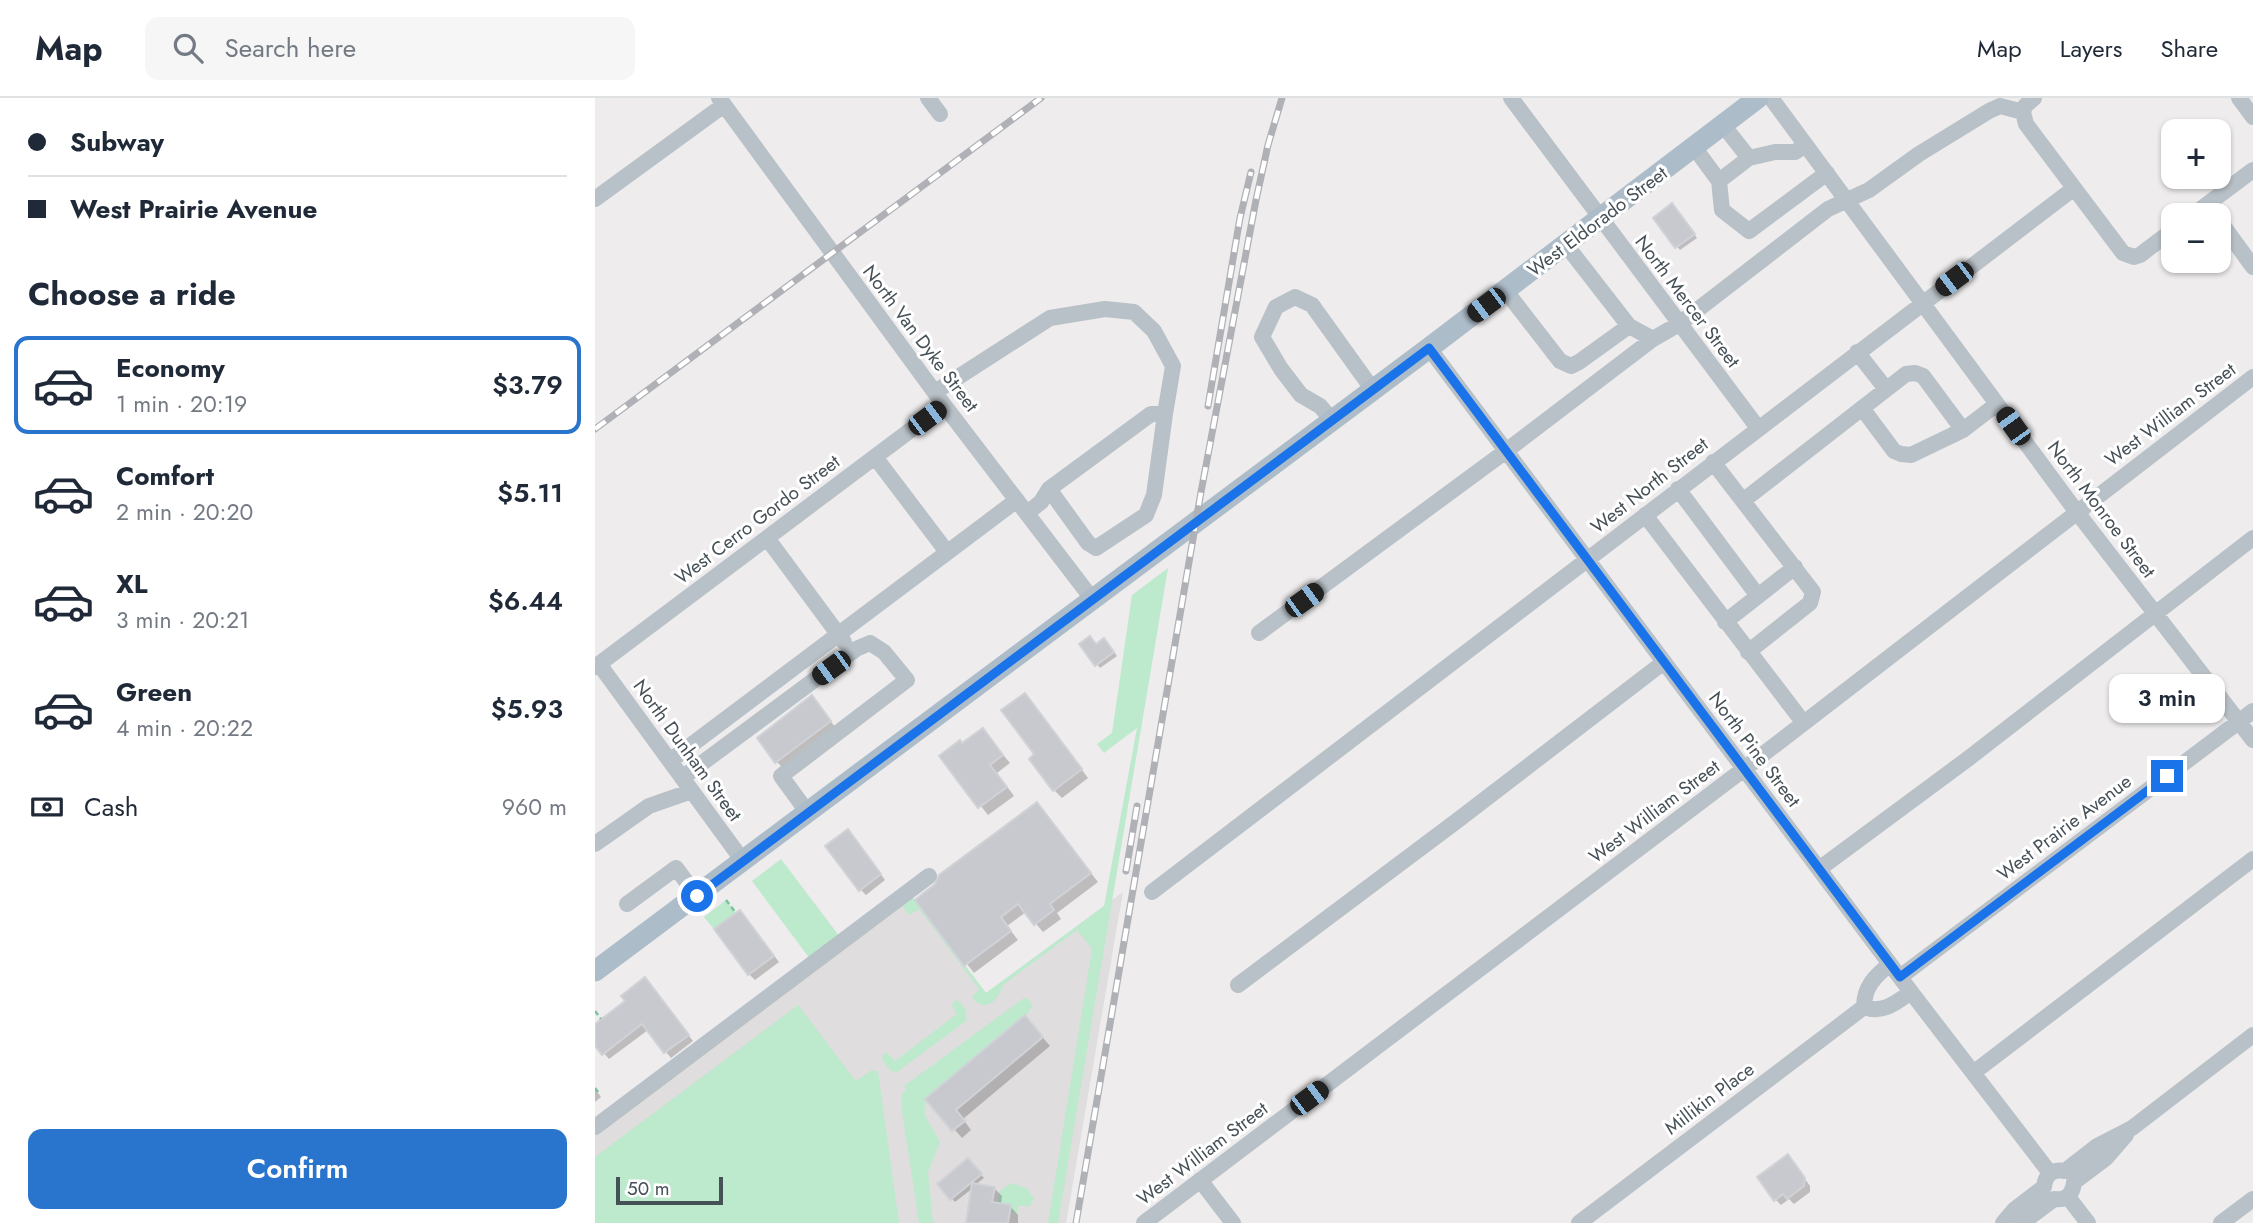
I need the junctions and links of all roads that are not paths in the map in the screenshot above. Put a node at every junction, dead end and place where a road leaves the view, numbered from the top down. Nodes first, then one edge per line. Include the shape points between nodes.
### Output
1 (928, 98) edge
2 (1511, 98) edge
3 (1758, 98) edge
4 (1771, 98) edge
5 (2034, 98) edge
6 (2239, 98) edge
7 (722, 101) edge
8 (2022, 112) junction
9 (940, 114) dead end
10 (2253, 117) edge
11 (1723, 125) junction
12 (1806, 145) junction
13 (1693, 147) junction
14 (1749, 158) junction
15 (2253, 170) edge
16 (1827, 173) junction
17 (1719, 181) junction
18 (2073, 189) junction
19 (595, 199) edge
20 (1847, 200) junction
21 (2218, 203) edge
22 (1601, 219) junction
23 (2231, 237) edge
24 (2161, 239) edge
25 (1566, 245) junction
26 (2253, 267) edge
27 (1506, 290) junction
28 (1923, 303) junction
29 (1679, 324) junction
30 (1629, 326) junction
31 (1653, 339) junction
32 (1429, 348) junction
33 (1857, 352) junction
34 (2253, 377) edge
35 (1886, 389) junction
36 (1373, 390) junction
37 (940, 398) junction
38 (1997, 404) junction
39 (1862, 408) junction
40 (1165, 414) junction
41 (1332, 420) junction
42 (1758, 428) junction
43 (1963, 430) junction
44 (1506, 451) junction
45 (875, 457) junction
46 (1713, 462) junction
47 (1049, 489) junction
48 (1678, 489) junction
49 (1744, 500) junction
50 (1022, 507) junction
51 (2076, 512) junction
52 (1645, 515) junction
53 (767, 538) junction
54 (2253, 538) edge
55 (947, 552) junction
56 (1588, 559) junction
57 (1795, 567) junction
58 (1758, 596) junction
59 (1093, 600) junction
60 (2156, 615) junction
61 (1725, 622) junction
62 (1259, 633) dead end
63 (838, 634) junction
64 (852, 652) junction
65 (1748, 652) junction
66 (1664, 662) junction
67 (597, 665) edge
68 (2253, 710) edge
69 (2239, 721) junction
70 (1803, 722) junction
71 (2253, 740) edge
72 (670, 761) junction
73 (1744, 769) junction
74 (687, 784) junction
75 (808, 813) junction
76 (595, 844) edge
77 (2253, 859) edge
78 (743, 861) junction
79 (1819, 869) junction
80 (929, 876) dead end
81 (1152, 892) dead end
82 (697, 896) junction
83 (627, 904) dead end
84 (595, 971) edge
85 (1895, 971) junction
86 (1238, 985) dead end
87 (1911, 992) junction
88 (1864, 1007) junction
89 (2253, 1035) edge
90 (1973, 1073) junction
91 (595, 1127) edge
92 (1200, 1180) junction
93 (2059, 1185) junction
94 (2253, 1199) edge
95 (1144, 1223) edge
96 (1233, 1223) edge
97 (1579, 1223) edge
98 (2003, 1223) edge
99 (2022, 1223) edge
100 (2088, 1223) edge
101 (2221, 1223) edge

1 - 9 street
2 - 22 street, North Mercer Street
3 - 11 main road, West Eldorado Street
4 - 12 street, North Monroe Street
5 - 8 street
6 - 10 street
7 - 19 street
7 - 37 street, North Van Dyke Street
8 - 18 street
8 - 20 street via 2000,106 1989,111
11 - 13 main road, West Eldorado Street
11 - 14 street
12 - 14 street via 1795,152
12 - 16 street, North Monroe Street
13 - 17 street
13 - 22 main road, West Eldorado Street
14 - 17 street
15 - 21 street
16 - 17 street via 1749,231 1722,210
16 - 20 street, North Monroe Street
18 - 24 street via 2128,256 2140,255
18 - 28 street, West North Street
20 - 28 street, North Monroe Street
20 - 29 street via 1789,237
22 - 25 main road, West Eldorado Street
22 - 29 street, North Mercer Street
23 - 26 street
25 - 27 main road, West Eldorado Street
25 - 30 street
27 - 30 street via 1560,361 1571,366
27 - 32 main road, West Eldorado Street
28 - 33 street, West North Street
28 - 38 street, North Monroe Street
29 - 31 street
29 - 42 street, North Mercer Street
30 - 31 street
31 - 44 street
32 - 36 main road, West Eldorado Street
32 - 44 street, North Pine Street
33 - 35 street
33 - 42 street, West North Street
34 - 51 street, West William Street
35 - 39 street
35 - 43 street via 1906,374 1923,376
36 - 41 main road, West Eldorado Street
36 - 41 street via 1312,305 1295,296 1276,307 1262,337 1301,395 1321,405
37 - 40 street, West Cerro Gordo Street via 1050,318 1105,309 1135,312 1154,331 1173,366
37 - 45 street, West Cerro Gordo Street
37 - 50 street, North Van Dyke Street
38 - 43 street
38 - 51 street, North Monroe Street
39 - 43 street via 1901,454 1911,455
39 - 49 street
40 - 47 street via 1151,414
40 - 47 street, West Cerro Gordo Street via 1154,495 1146,515 1096,548
41 - 59 main road, West Eldorado Street
42 - 46 street, West North Street
44 - 56 street, North Pine Street
44 - 62 street
45 - 53 street, West Cerro Gordo Street
45 - 55 street
46 - 48 street, West North Street
46 - 49 street
47 - 50 street via 1041,502
48 - 52 street, West North Street
48 - 58 street
49 - 57 street
50 - 55 street
50 - 59 street, North Van Dyke Street
51 - 60 street, North Monroe Street
51 - 70 street, West William Street
52 - 56 street, West North Street
52 - 61 street
53 - 63 street
53 - 67 street, West Cerro Gordo Street
54 - 60 street
55 - 63 street
56 - 66 street, North Pine Street
56 - 81 street, West North Street
57 - 58 street
57 - 65 street via 1813,592 1810,603
58 - 61 street
59 - 75 main road, West Eldorado Street
60 - 69 street, North Monroe Street
60 - 79 street
61 - 65 street
63 - 64 street
63 - 72 street
64 - 74 street
64 - 75 street via 870,643 884,652 907,680 781,776
65 - 70 street
66 - 73 street, North Pine Street
66 - 86 street
67 - 72 street, North Dunham Street
68 - 69 street, West Prairie Avenue
69 - 71 street, North Monroe Street
69 - 85 street, West Prairie Avenue
70 - 73 street, West William Street
72 - 74 street, North Dunham Street
73 - 79 street, North Pine Street
73 - 92 street, West William Street
74 - 76 street
74 - 78 street, North Dunham Street
75 - 78 main road, West Eldorado Street
77 - 90 street
78 - 82 main road, West Eldorado Street
79 - 85 street, North Pine Street
80 - 91 street
82 - 83 street via 676,868
82 - 84 main road, West Eldorado Street
85 - 87 street, North Pine Street
85 - 88 street via 1872,979
87 - 88 street, Millikin Place via 1887,1007
87 - 90 street, North Pine Street
88 - 97 street, Millikin Place
89 - 93 street via 2132,1128 2097,1146
90 - 93 street, North Pine Street
92 - 95 street, West William Street
92 - 96 street
93 - 98 street via 2015,1209
93 - 99 street
93 - 100 street, North Pine Street
94 - 101 street

